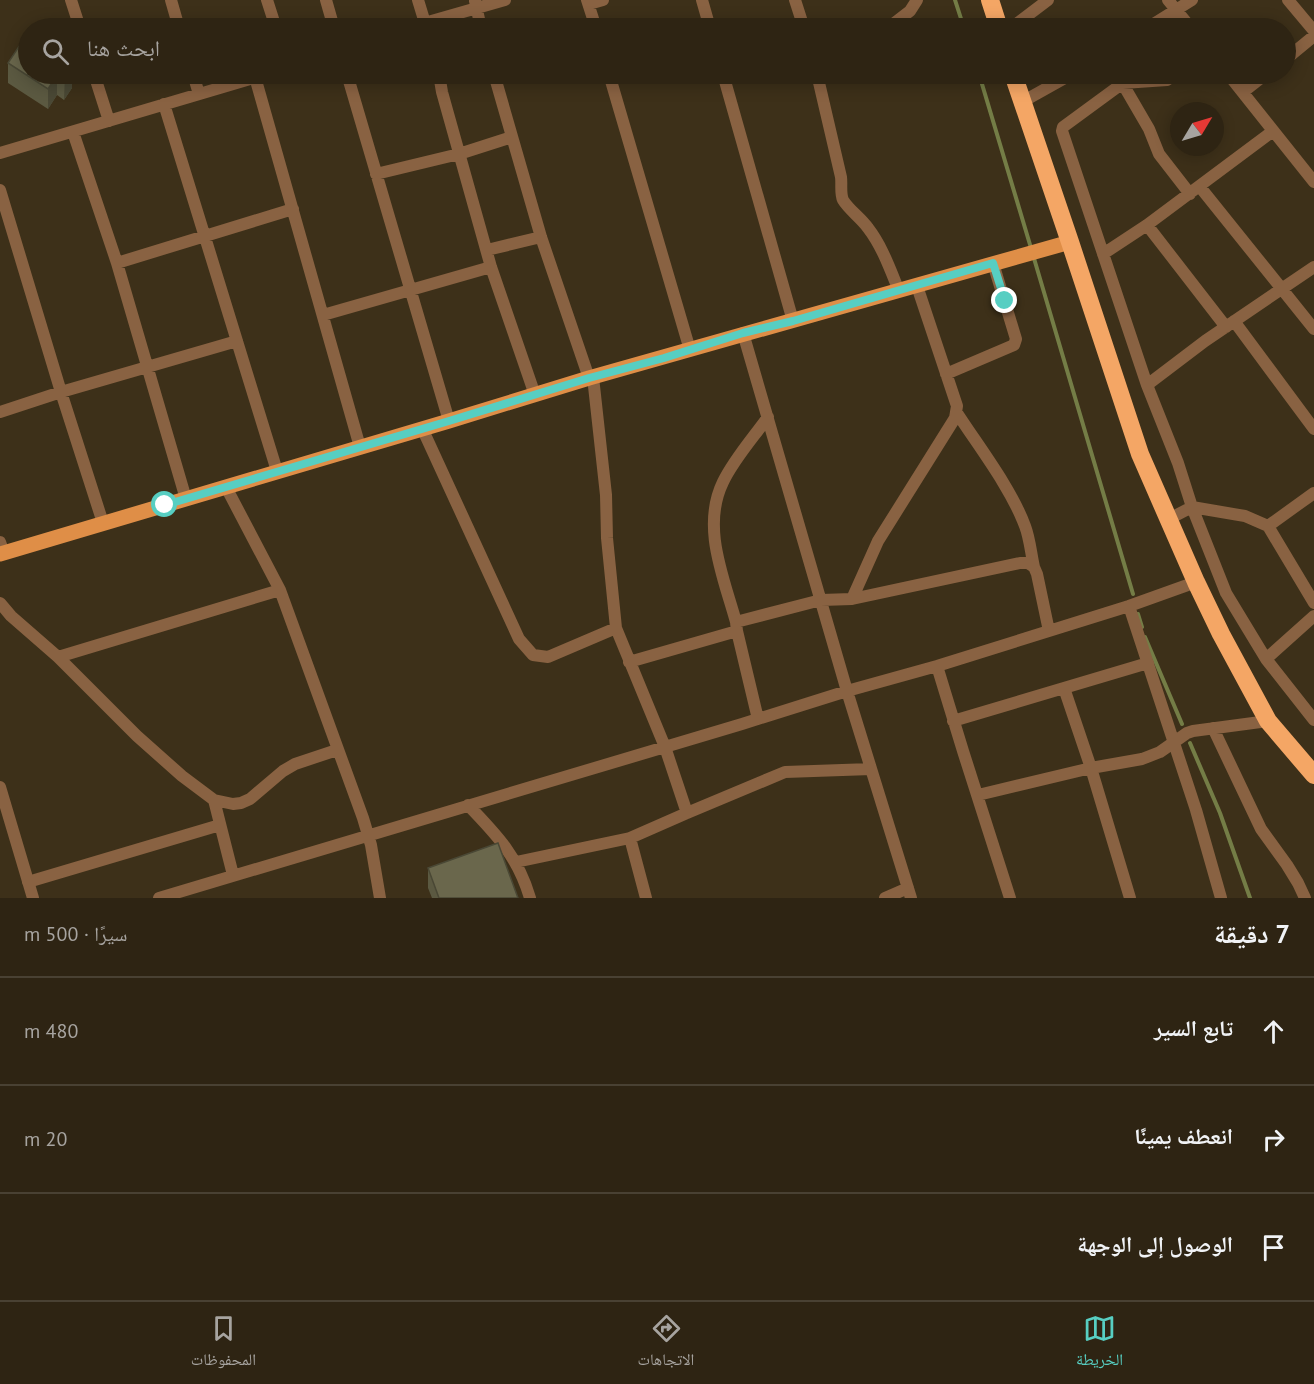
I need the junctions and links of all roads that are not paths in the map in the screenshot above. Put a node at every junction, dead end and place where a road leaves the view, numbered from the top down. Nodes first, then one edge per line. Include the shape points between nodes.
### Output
1 (71, 0) edge
2 (171, 0) edge
3 (267, 0) edge
4 (326, 0) edge
5 (418, 0) edge
6 (505, 0) edge
7 (603, 0) edge
8 (702, 0) edge
9 (795, 0) edge
10 (917, 0) edge
11 (990, 0) edge
12 (1048, 0) edge
13 (1168, 0) edge
14 (1192, 0) edge
15 (1288, 0) edge
16 (588, 2) edge
17 (476, 4) edge
18 (1176, 11) junction
19 (77, 18) edge
20 (176, 18) edge
21 (273, 18) edge
22 (331, 18) edge
23 (423, 18) edge
24 (438, 18) edge
25 (593, 18) edge
26 (707, 18) edge
27 (801, 18) edge
28 (901, 18) edge
29 (996, 18) edge
30 (1024, 18) edge
31 (1164, 18) edge
32 (1182, 18) edge
33 (1314, 31) edge
34 (1314, 36) edge
35 (1296, 50) edge
36 (97, 84) edge
37 (196, 84) edge
38 (232, 84) edge
39 (263, 84) edge
40 (350, 84) edge
41 (441, 84) edge
42 (497, 84) edge
43 (612, 84) edge
44 (726, 84) edge
45 (819, 84) edge
46 (1016, 84) edge
47 (1054, 84) edge
48 (1113, 84) edge
49 (1123, 84) edge
50 (1236, 84) edge
51 (1253, 84) edge
52 (1242, 92) junction
53 (199, 94) junction
54 (1022, 102) junction
55 (164, 104) junction
56 (109, 121) junction
57 (1274, 131) junction
58 (73, 132) junction
59 (512, 137) junction
60 (0, 153) edge
61 (459, 154) junction
62 (376, 174) junction
63 (1314, 182) edge
64 (0, 190) edge
65 (1195, 191) junction
66 (293, 209) junction
67 (1148, 225) junction
68 (205, 236) junction
69 (541, 237) junction
70 (1070, 242) junction
71 (487, 250) junction
72 (1103, 254) junction
73 (117, 263) junction
74 (993, 263) junction
75 (491, 267) junction
76 (1314, 267) edge
77 (917, 286) junction
78 (410, 290) junction
79 (1283, 290) junction
80 (899, 291) junction
81 (323, 315) junction
82 (793, 321) junction
83 (1230, 324) junction
84 (1314, 329) edge
85 (743, 333) junction
86 (237, 341) junction
87 (690, 350) junction
88 (148, 368) junction
89 (946, 374) junction
90 (591, 377) junction
91 (1147, 385) junction
92 (61, 392) junction
93 (535, 395) junction
94 (0, 412) edge
95 (957, 412) junction
96 (768, 417) junction
97 (449, 421) junction
98 (422, 428) junction
99 (1314, 429) edge
100 (360, 447) junction
101 (278, 471) junction
102 (226, 487) junction
103 (1314, 493) edge
104 (186, 499) junction
105 (1192, 507) junction
106 (1169, 519) junction
107 (103, 523) junction
108 (1268, 526) junction
109 (1, 550) edge
110 (1034, 567) junction
111 (1196, 582) junction
112 (280, 590) junction
113 (852, 599) junction
114 (821, 600) junction
115 (0, 603) edge
116 (1314, 603) edge
117 (1129, 606) junction
118 (1314, 616) edge
119 (737, 627) junction
120 (616, 628) junction
121 (1049, 631) junction
122 (58, 657) junction
123 (1266, 659) junction
124 (629, 662) junction
125 (1148, 663) junction
126 (937, 666) junction
127 (1064, 688) junction
128 (847, 691) junction
129 (758, 719) junction
130 (1314, 720) edge
131 (954, 721) junction
132 (1268, 721) junction
133 (1213, 728) junction
134 (1173, 744) junction
135 (665, 747) junction
136 (338, 750) junction
137 (1090, 768) junction
138 (871, 769) junction
139 (1314, 775) edge
140 (0, 787) edge
141 (978, 795) junction
142 (214, 800) junction
143 (468, 805) junction
144 (687, 813) junction
145 (220, 825) junction
146 (368, 835) junction
147 (630, 838) junction
148 (516, 862) junction
149 (232, 875) junction
150 (28, 882) junction
151 (909, 893) edge
152 (33, 898) edge
153 (159, 898) edge
154 (380, 898) edge
155 (530, 898) edge
156 (646, 898) edge
157 (885, 898) edge
158 (1010, 898) edge
159 (1130, 898) edge
160 (1221, 898) edge
161 (1305, 898) edge

1 - 19 street
2 - 20 street
3 - 21 street
4 - 22 street
5 - 23 street
6 - 17 street
7 - 16 street
8 - 26 street
9 - 27 street
10 - 28 street
11 - 29 highway
12 - 30 street
13 - 18 street
14 - 18 street
15 - 33 street
16 - 25 street
17 - 24 street
18 - 31 street
18 - 32 street
34 - 35 street
36 - 56 street
37 - 53 street
38 - 53 street
39 - 66 street
40 - 62 street
41 - 61 street
42 - 59 street
43 - 87 street
44 - 82 street
45 - 80 street via 842,177 843,200 875,238
46 - 54 highway
47 - 54 street
48 - 72 street via 1062,131
49 - 65 street via 1159,154
50 - 52 street
51 - 52 street
52 - 57 street
53 - 55 street
54 - 70 highway
55 - 56 street
55 - 68 street
56 - 58 street
57 - 63 street
57 - 65 street
58 - 60 street
58 - 73 street
59 - 61 street
59 - 69 street
61 - 62 street
61 - 71 street
62 - 78 street
64 - 92 street
65 - 67 street
65 - 79 street
66 - 68 street
66 - 81 street
67 - 72 street
67 - 83 street
68 - 73 street
68 - 86 street
69 - 71 street
69 - 90 street
70 - 74 main road
70 - 106 highway via 1140,454
71 - 75 street
72 - 91 street
73 - 88 street
74 - 77 main road
74 - 89 street via 1016,342
75 - 78 street
75 - 93 street
76 - 79 street
77 - 80 main road
77 - 89 street
78 - 81 street
78 - 97 street
79 - 83 street
79 - 84 street
80 - 82 main road
81 - 100 street
82 - 85 main road
83 - 91 street
83 - 99 street
85 - 87 main road
85 - 96 street
86 - 88 street
86 - 101 street
87 - 90 main road
88 - 92 street
88 - 104 street
89 - 95 street
90 - 93 main road
90 - 120 street via 606,495
91 - 105 street
92 - 94 street
92 - 107 street
93 - 97 main road
95 - 110 street via 1020,514
95 - 113 street via 878,542
96 - 114 street
96 - 119 street via 724,480 715,510 717,553
97 - 98 main road
98 - 100 main road
98 - 120 street via 519,639 532,655 548,657
100 - 101 main road
101 - 102 main road
102 - 104 main road
102 - 112 street
103 - 108 street
104 - 107 main road
105 - 106 street
105 - 108 street via 1245,516
105 - 123 street via 1226,593
106 - 111 highway
107 - 109 main road
108 - 116 street
110 - 113 street via 1020,563
110 - 121 street
111 - 117 street
111 - 132 highway
112 - 122 street
112 - 136 street
113 - 114 street
114 - 119 street
114 - 128 street
115 - 122 street
117 - 121 street
117 - 125 street
118 - 123 street
119 - 124 street
119 - 129 street
120 - 124 street
121 - 126 street
122 - 142 street via 137,736
123 - 130 street
124 - 135 street
125 - 127 street
125 - 134 street
126 - 128 street
126 - 131 street
127 - 131 street
127 - 137 street
128 - 129 street
128 - 138 street
129 - 135 street
131 - 141 street
132 - 133 street
132 - 139 highway
133 - 134 street via 1187,733
133 - 161 street via 1261,829
134 - 137 street via 1142,759
134 - 160 street
135 - 143 street
135 - 144 street
136 - 142 street via 295,764 241,803
136 - 146 street
137 - 141 street
137 - 159 street
138 - 144 street via 785,772
138 - 151 street
140 - 150 street
141 - 158 street
142 - 145 street
143 - 146 street
143 - 148 street
144 - 147 street
145 - 149 street
145 - 150 street
146 - 149 street
146 - 154 street
147 - 148 street
147 - 156 street
148 - 155 street
149 - 153 street
150 - 152 street
151 - 157 street

